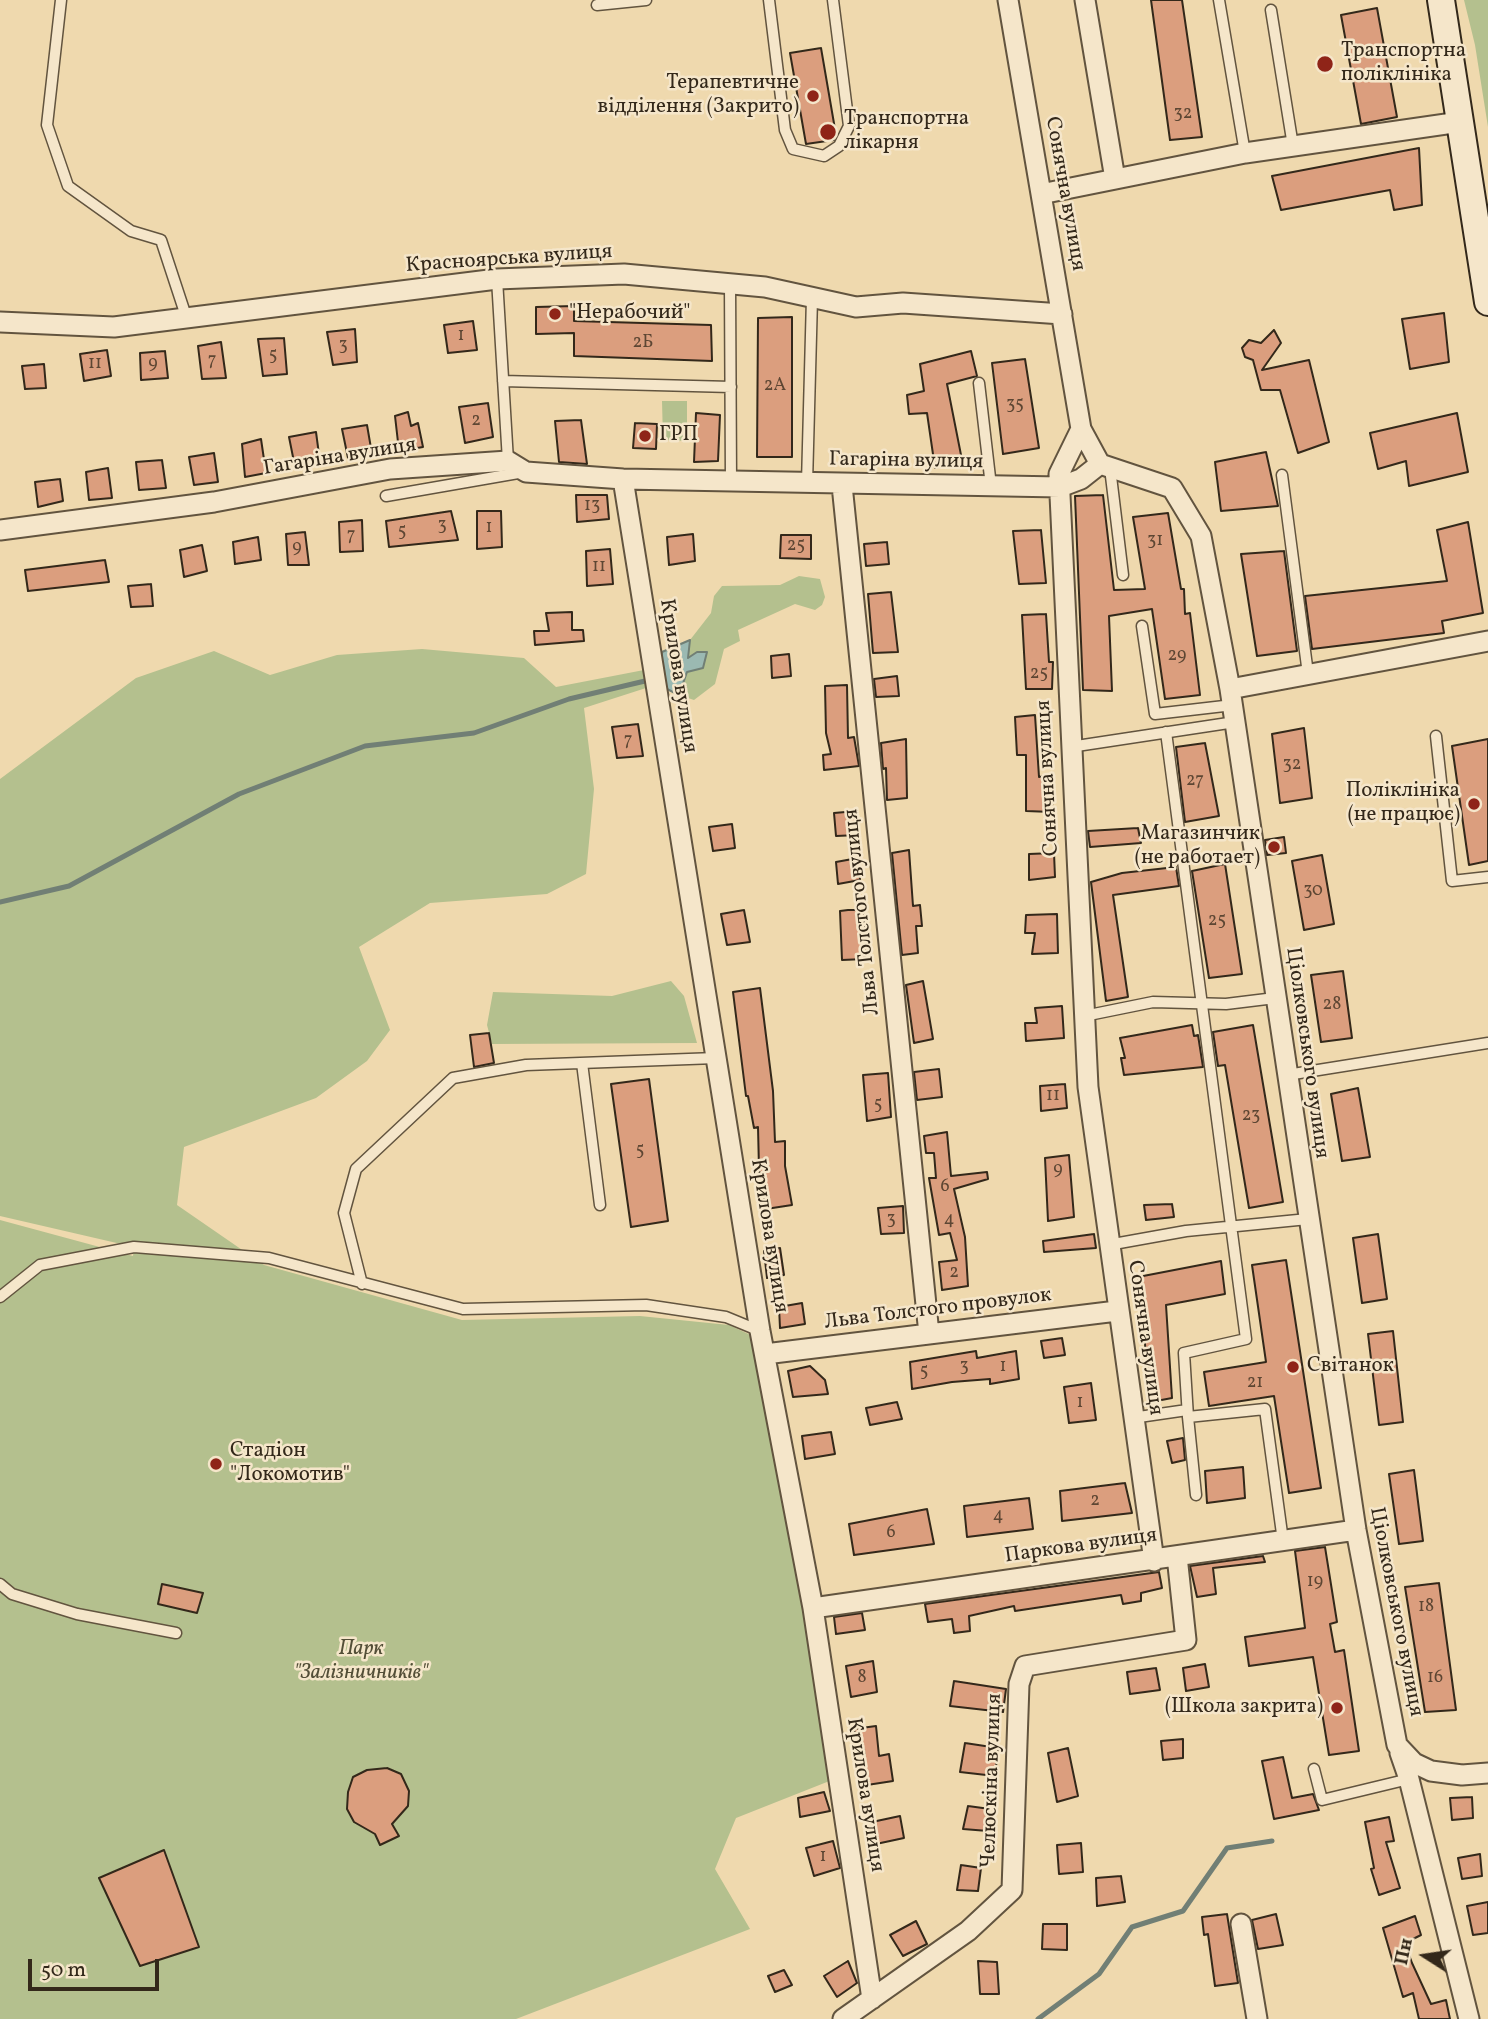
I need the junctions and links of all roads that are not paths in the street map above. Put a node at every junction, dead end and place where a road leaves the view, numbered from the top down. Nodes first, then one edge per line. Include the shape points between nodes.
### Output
1 (61, 0) edge
2 (646, 0) edge
3 (769, 0) edge
4 (833, 0) edge
5 (1008, 0) edge
6 (1085, 0) edge
7 (1219, 0) edge
8 (1440, 0) edge
9 (611, 2) edge
10 (597, 5) dead end
11 (1271, 10) dead end
12 (1460, 122) junction
13 (1293, 146) junction
14 (1245, 153) junction
15 (1115, 179) junction
16 (1041, 194) junction
17 (497, 279) junction
18 (730, 284) junction
19 (812, 298) junction
20 (1488, 302) edge
21 (1062, 314) junction
22 (186, 316) junction
23 (0, 322) edge
24 (503, 381) junction
25 (979, 383) dead end
26 (731, 387) junction
27 (1081, 429) junction
28 (508, 461) junction
29 (1105, 466) junction
30 (526, 471) junction
31 (1282, 475) dead end
32 (623, 480) junction
33 (731, 482) junction
34 (807, 484) junction
35 (842, 485) junction
36 (992, 486) junction
37 (1060, 487) junction
38 (386, 496) dead end
39 (0, 530) edge
40 (1123, 575) dead end
41 (1142, 626) dead end
42 (1488, 641) edge
43 (1308, 674) junction
44 (1233, 705) junction
45 (1166, 732) junction
46 (1436, 736) dead end
47 (1070, 747) junction
48 (1488, 877) edge
49 (1275, 998) junction
50 (1203, 1003) junction
51 (1084, 1016) junction
52 (1488, 1043) edge
53 (716, 1058) junction
54 (582, 1063) junction
55 (1287, 1075) junction
56 (600, 1205) dead end
57 (1308, 1219) junction
58 (1230, 1227) junction
59 (1108, 1245) junction
60 (362, 1284) junction
61 (0, 1297) edge
62 (1116, 1311) junction
63 (760, 1331) junction
64 (929, 1334) junction
65 (765, 1354) junction
66 (1188, 1414) junction
67 (1132, 1418) junction
68 (1196, 1495) dead end
69 (1356, 1530) junction
70 (1283, 1541) junction
71 (1177, 1556) junction
72 (1154, 1561) junction
73 (0, 1584) edge
74 (813, 1608) junction
75 (176, 1633) dead end
76 (1397, 1745) junction
77 (1314, 1769) dead end
78 (1432, 1771) junction
79 (1488, 1773) edge
80 (1409, 1779) junction
81 (1241, 1924) dead end
82 (872, 1998) junction
83 (843, 2019) edge
84 (1257, 2019) edge
85 (1469, 2019) edge

1 - 22 lane via 47,125 68,186 131,231 162,240
2 - 9 lane
3 - 4 lane via 785,130 793,149 824,156 839,146 849,126
5 - 16 street, Сонячна вулиця
6 - 15 street
7 - 14 lane
8 - 12 street
9 - 10 lane
11 - 13 lane
12 - 13 street
12 - 20 street
13 - 14 street
14 - 15 street
15 - 16 street
16 - 21 street, Сонячна вулиця
17 - 18 street, Красноярська вулиця via 624,274
17 - 22 street, Красноярська вулиця
17 - 24 lane
18 - 19 street, Красноярська вулиця
18 - 26 lane
19 - 21 street, Красноярська вулиця via 856,307 902,303
19 - 34 lane
21 - 27 street, Сонячна вулиця
22 - 23 street, Красноярська вулиця via 114,327
24 - 26 lane
24 - 28 lane
25 - 36 lane
26 - 33 lane
27 - 29 street
27 - 37 street, Сонячна вулиця via 1059,474
28 - 30 street, Гагаріна вулиця
28 - 39 street, Гагаріна вулиця via 390,469 214,502
29 - 37 street, Гагаріна вулиця
29 - 40 lane
29 - 44 street, Ціолковського вулиця via 1172,488 1201,536
30 - 32 street, Гагаріна вулиця
30 - 38 lane
31 - 43 lane
32 - 33 street, Гагаріна вулиця
32 - 53 street, Крилова вулиця
33 - 34 street, Гагаріна вулиця
34 - 35 street, Гагаріна вулиця
35 - 36 street, Гагаріна вулиця
35 - 64 street, Льва Толстого вулиця
36 - 37 street, Гагаріна вулиця
37 - 47 street, Сонячна вулиця
41 - 44 lane via 1155,714
42 - 43 street
43 - 44 street
44 - 45 lane
44 - 49 street, Ціолковського вулиця
45 - 47 lane
45 - 50 lane
46 - 48 lane via 1452,881
47 - 51 street, Сонячна вулиця
49 - 50 lane
49 - 55 street, Ціолковського вулиця
50 - 51 lane via 1153,1002
50 - 58 lane
51 - 59 street, Сонячна вулиця
52 - 55 lane
53 - 54 lane
53 - 63 street, Крилова вулиця
54 - 56 lane
54 - 60 lane via 526,1065 453,1078 365,1159 356,1169 344,1213
55 - 57 street, Ціолковського вулиця
57 - 58 lane
57 - 69 street, Ціолковського вулиця
58 - 59 lane
58 - 66 lane via 1246,1339 1184,1353
59 - 62 street, Сонячна вулиця
60 - 61 lane via 268,1258 134,1247 40,1265
60 - 63 lane via 463,1309 646,1306 726,1317
62 - 64 street, Льва Толстого провулок
62 - 67 street, Сонячна вулиця
63 - 65 street, Крилова вулиця
64 - 65 street, Льва Толстого провулок
65 - 74 street, Крилова вулиця
66 - 67 lane
66 - 68 lane
66 - 70 lane via 1265,1409
67 - 72 street, Сонячна вулиця
69 - 70 street, Паркова вулиця
69 - 76 street, Ціолковського вулиця
70 - 71 street, Паркова вулиця
71 - 72 street, Паркова вулиця
71 - 82 street, Челюскіна вулиця via 1186,1640 1025,1666 1019,1684 1012,1890 968,1931
72 - 74 street, Паркова вулиця
73 - 75 lane via 12,1594 77,1614
74 - 82 street, Крилова вулиця
76 - 78 street, Ціолковського вулиця via 1414,1763
76 - 80 street, Ціолковського вулиця
77 - 80 lane via 1322,1800
78 - 79 street, Ціолковського вулиця
78 - 80 lane
80 - 85 street, Ціолковського вулиця
81 - 84 street
82 - 83 street, Челюскіна вулиця

